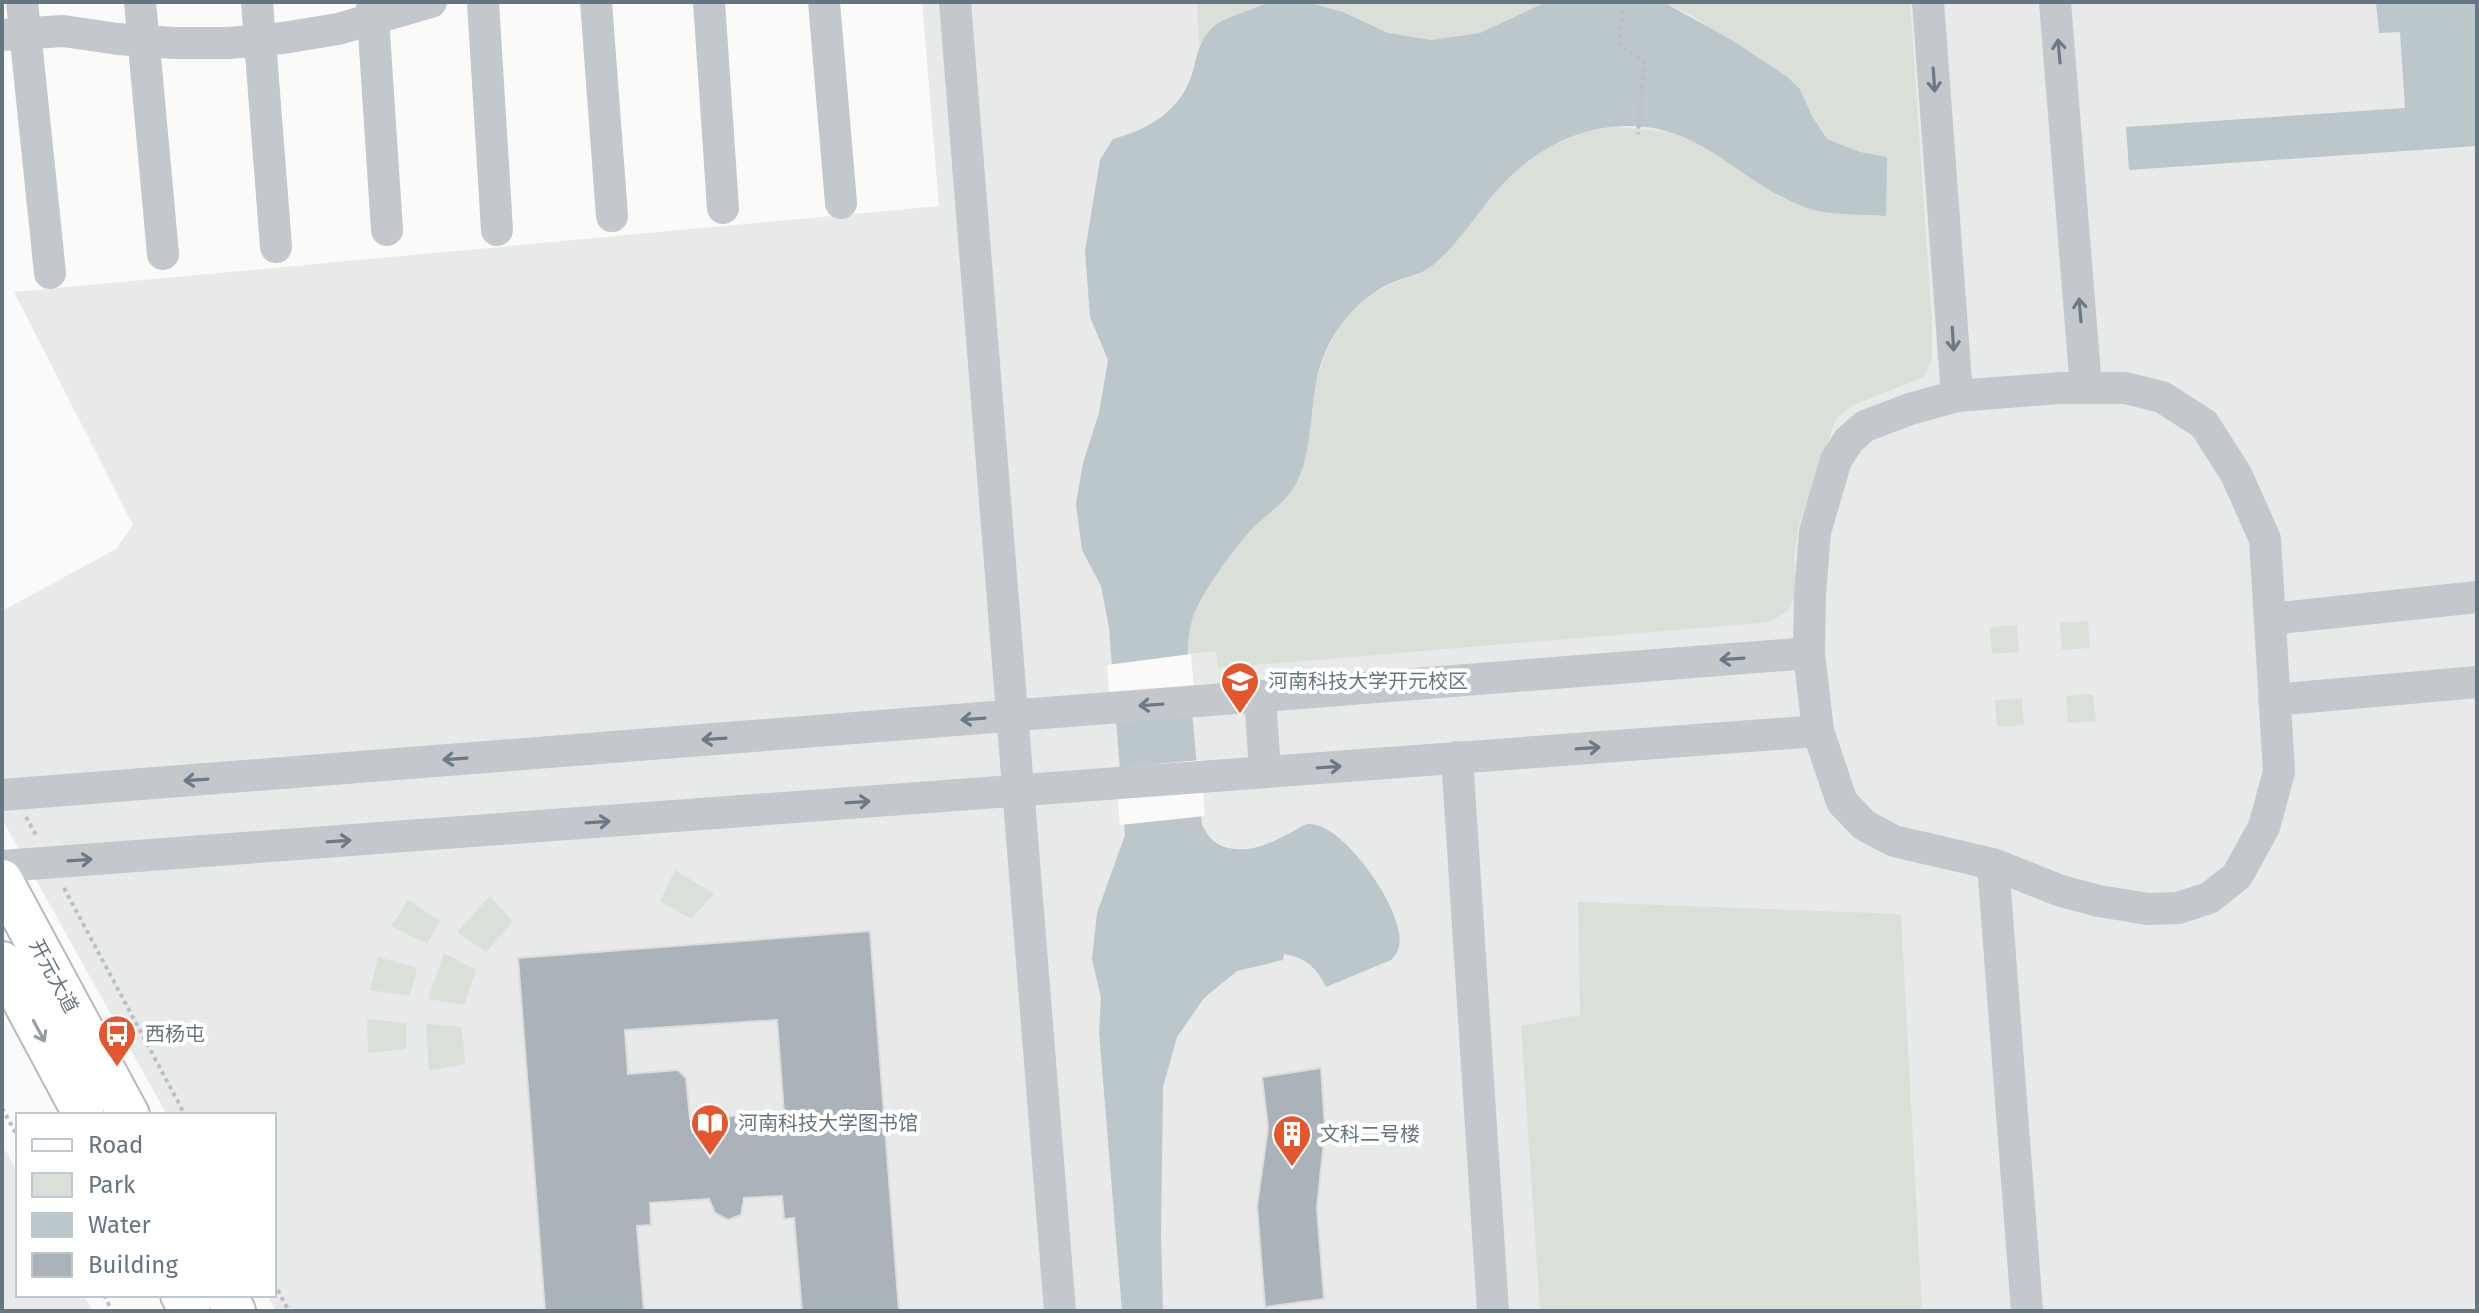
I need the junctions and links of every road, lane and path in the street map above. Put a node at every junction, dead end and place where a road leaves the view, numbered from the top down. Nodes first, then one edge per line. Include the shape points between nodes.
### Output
1 (140, 2) edge
2 (257, 2) edge
3 (431, 2) edge
4 (483, 2) edge
5 (596, 2) edge
6 (709, 2) edge
7 (824, 2) edge
8 (955, 2) edge
9 (1624, 2) edge
10 (1928, 2) edge
11 (2055, 2) edge
12 (372, 11) edge
13 (16, 24) edge
14 (260, 40) junction
15 (144, 41) junction
16 (1638, 134) dead end
17 (841, 203) dead end
18 (723, 208) dead end
19 (612, 216) dead end
20 (387, 230) dead end
21 (497, 230) dead end
22 (276, 247) dead end
23 (163, 254) dead end
24 (50, 273) dead end
25 (2086, 388) junction
26 (1957, 396) junction
27 (2477, 597) edge
28 (2270, 619) junction
29 (1809, 653) junction
30 (2477, 682) edge
31 (1260, 696) junction
32 (2274, 700) junction
33 (1011, 716) junction
34 (1818, 731) junction
35 (1457, 757) junction
36 (1265, 772) junction
37 (1018, 790) junction
38 (8, 794) edge
39 (51, 863) junction
40 (1993, 864) junction
41 (2, 866) edge
42 (2, 880) edge
43 (2, 962) edge
44 (2, 1108) edge
45 (83, 1113) edge
46 (128, 1113) edge
47 (184, 1113) edge
48 (16, 1133) edge
49 (276, 1287) edge
50 (289, 1311) edge
51 (1060, 1311) edge
52 (1493, 1311) edge
53 (2027, 1311) edge

1 - 15 lane
2 - 14 lane
3 - 12 lane
4 - 21 lane
5 - 19 lane
6 - 18 lane
7 - 17 lane
8 - 33 lane
9 - 16 path via 1619,44 1644,62
10 -> 26 lane
25 -> 11 lane
12 - 14 lane via 338,29
12 - 20 lane
13 - 15 lane
13 - 24 lane
14 - 15 lane
14 - 22 lane
15 - 23 lane
25 - 26 lane
25 - 28 lane via 2125,388 2162,397 2204,424 2236,474 2265,539
26 - 29 lane via 1865,426 1836,460 1815,532
27 - 28 lane
28 - 32 lane
29 -> 31 lane
29 - 34 lane
30 - 32 lane
31 -> 33 lane
31 - 36 lane
32 - 40 lane via 2279,772 2264,827 2237,876 2209,898 2178,908 2148,909 2061,891
33 - 37 lane
33 -> 38 lane
35 -> 34 lane
34 - 40 lane via 1842,802 1864,825 1894,841
36 -> 35 lane
35 - 52 lane
36 - 37 lane
39 -> 37 lane
37 - 51 lane
38 - 39 path
39 - 41 lane
39 - 47 path
40 - 53 lane
42 - 46 main road, 开元大道
43 -> 45 main road, 开元大道
44 - 48 path
49 - 50 path

